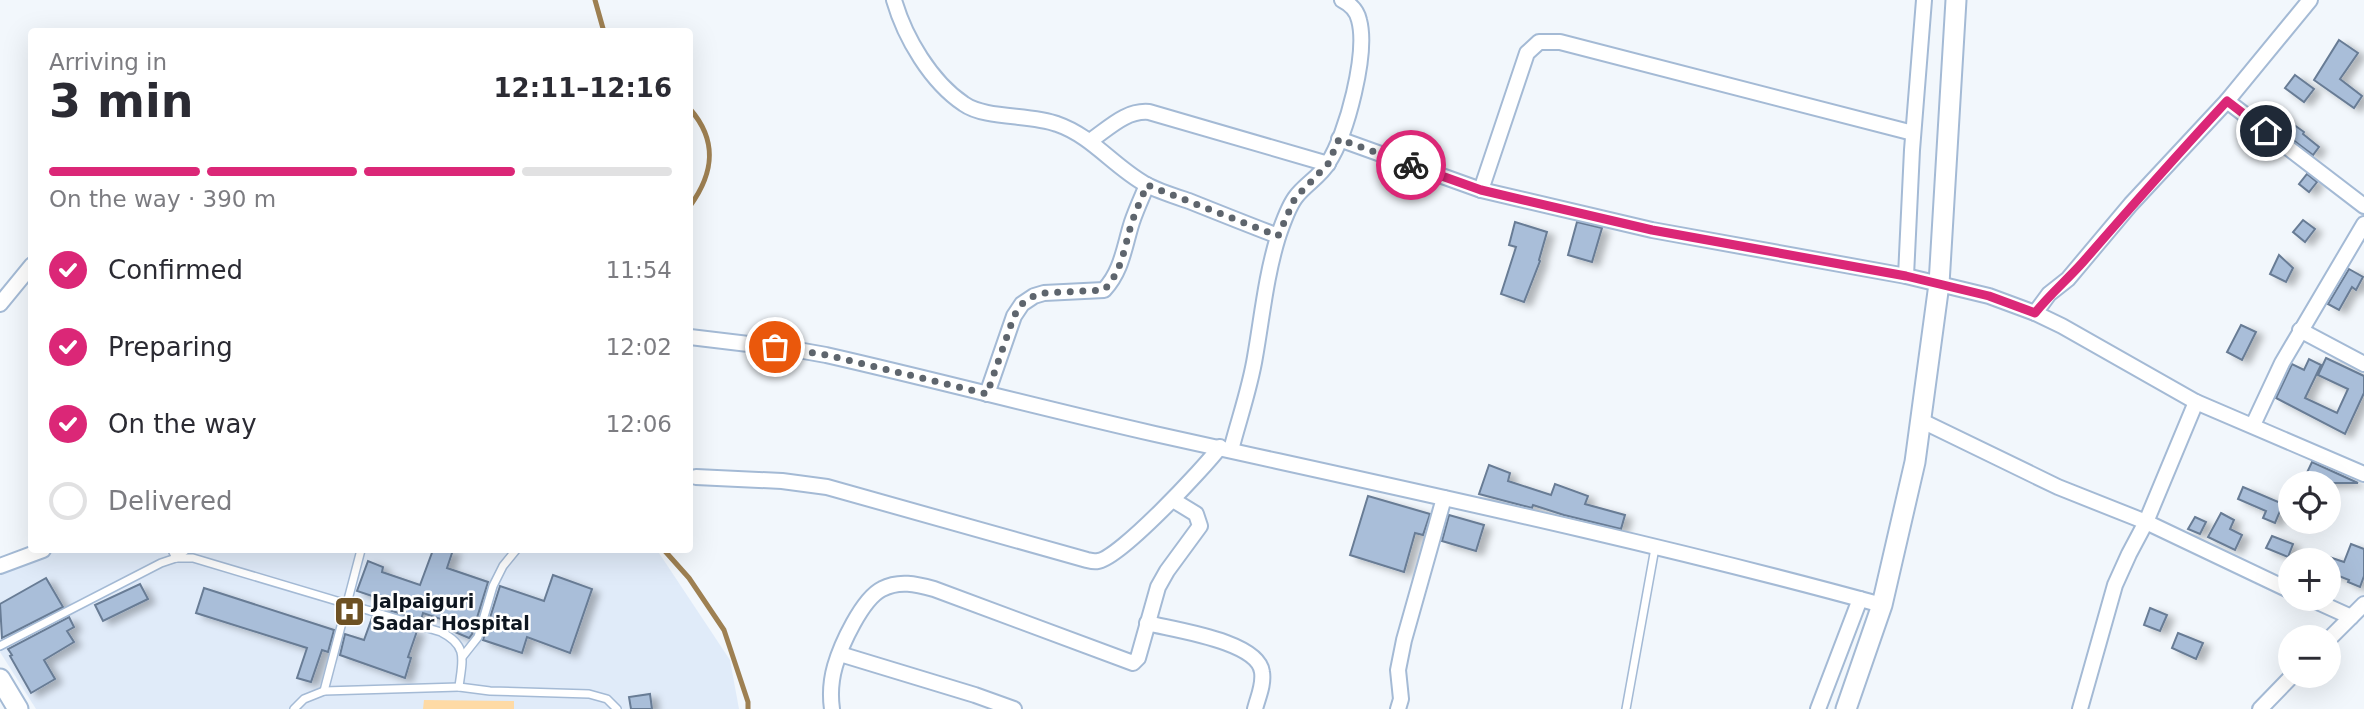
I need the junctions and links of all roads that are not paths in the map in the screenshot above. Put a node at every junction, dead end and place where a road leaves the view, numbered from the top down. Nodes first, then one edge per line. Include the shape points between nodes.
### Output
1 (894, 0) edge
2 (1342, 0) edge
3 (1924, 0) edge
4 (1956, 0) edge
5 (2310, 0) edge
6 (2227, 101) junction
7 (1913, 133) junction
8 (1339, 139) junction
9 (1090, 141) junction
10 (1328, 164) junction
11 (1147, 185) junction
12 (1481, 190) junction
13 (2364, 206) edge
14 (2364, 224) edge
15 (1278, 236) junction
16 (28, 270) edge
17 (1906, 276) junction
18 (1939, 284) junction
19 (1, 300) edge
20 (2035, 313) junction
21 (2300, 330) junction
22 (693, 337) edge
23 (2364, 364) edge
24 (987, 394) junction
25 (2196, 402) junction
26 (1922, 421) junction
27 (2253, 425) junction
28 (1225, 449) junction
29 (2364, 474) edge
30 (696, 477) dead end
31 (1444, 498) junction
32 (1173, 500) junction
33 (2146, 522) junction
34 (1655, 548) junction
35 (35, 553) edge
36 (174, 553) edge
37 (182, 553) edge
38 (360, 553) edge
39 (514, 553) edge
40 (176, 558) junction
41 (0, 566) edge
42 (2278, 585) edge
43 (1860, 599) junction
44 (2364, 604) edge
45 (1882, 605) junction
46 (348, 606) junction
47 (2338, 611) edge
48 (2351, 617) junction
49 (1147, 623) junction
50 (2341, 627) edge
51 (0, 646) edge
52 (840, 654) junction
53 (463, 657) junction
54 (0, 679) edge
55 (459, 687) junction
56 (2280, 688) edge
57 (324, 691) junction
58 (0, 703) edge
59 (4, 709) edge
60 (19, 709) edge
61 (294, 709) edge
62 (617, 709) edge
63 (832, 709) edge
64 (1014, 709) edge
65 (1255, 709) edge
66 (1398, 709) edge
67 (1626, 709) edge
68 (1818, 709) edge
69 (1846, 709) edge
70 (2080, 709) edge
71 (2260, 709) edge

1 - 9 street via 916,50 966,106 1058,124
2 - 8 street via 1359,19 1361,38 1354,91
3 - 7 street
4 - 18 street
5 - 6 street
6 - 13 street
6 - 20 street
7 - 12 street via 1560,43 1539,42 1527,52
7 - 17 street
8 - 10 street
8 - 12 street
9 - 10 street via 1128,115 1149,112
9 - 11 street
10 - 15 street via 1295,198
11 - 15 street
11 - 24 street via 1111,282 1104,290 1044,293 1022,304
12 - 17 street via 1652,230
14 - 21 street
15 - 28 street via 1255,360
16 - 19 street
17 - 18 street
18 - 20 street
18 - 26 street
20 - 25 street
21 - 23 street
21 - 27 street
22 - 24 street via 798,349
24 - 28 street
25 - 27 street
25 - 33 street
26 - 33 street
26 - 45 street
27 - 29 street
28 - 31 street
28 - 32 street
30 - 32 street via 827,487 1099,562
31 - 34 street
31 - 66 street via 1404,640
32 - 49 street via 1196,514 1200,526 1163,577
33 - 42 street
33 - 70 street via 2115,585
34 - 43 street
34 - 67 lane
35 - 41 street
36 - 40 lane
37 - 40 lane
38 - 46 lane
39 - 53 lane via 493,586 478,637
40 - 46 lane via 200,559
40 - 51 lane
43 - 45 street
43 - 68 street
44 - 48 street
45 - 69 street
46 - 53 lane via 441,632 455,641
46 - 57 lane
47 - 48 street
48 - 50 street
49 - 52 street via 1133,663 1016,617 909,583 873,594
49 - 65 street via 1249,652 1262,670
52 - 63 street
52 - 64 street
53 - 55 lane
54 - 60 street
55 - 57 lane
55 - 62 lane via 589,694 607,699
56 - 71 street
57 - 61 lane
58 - 59 street

